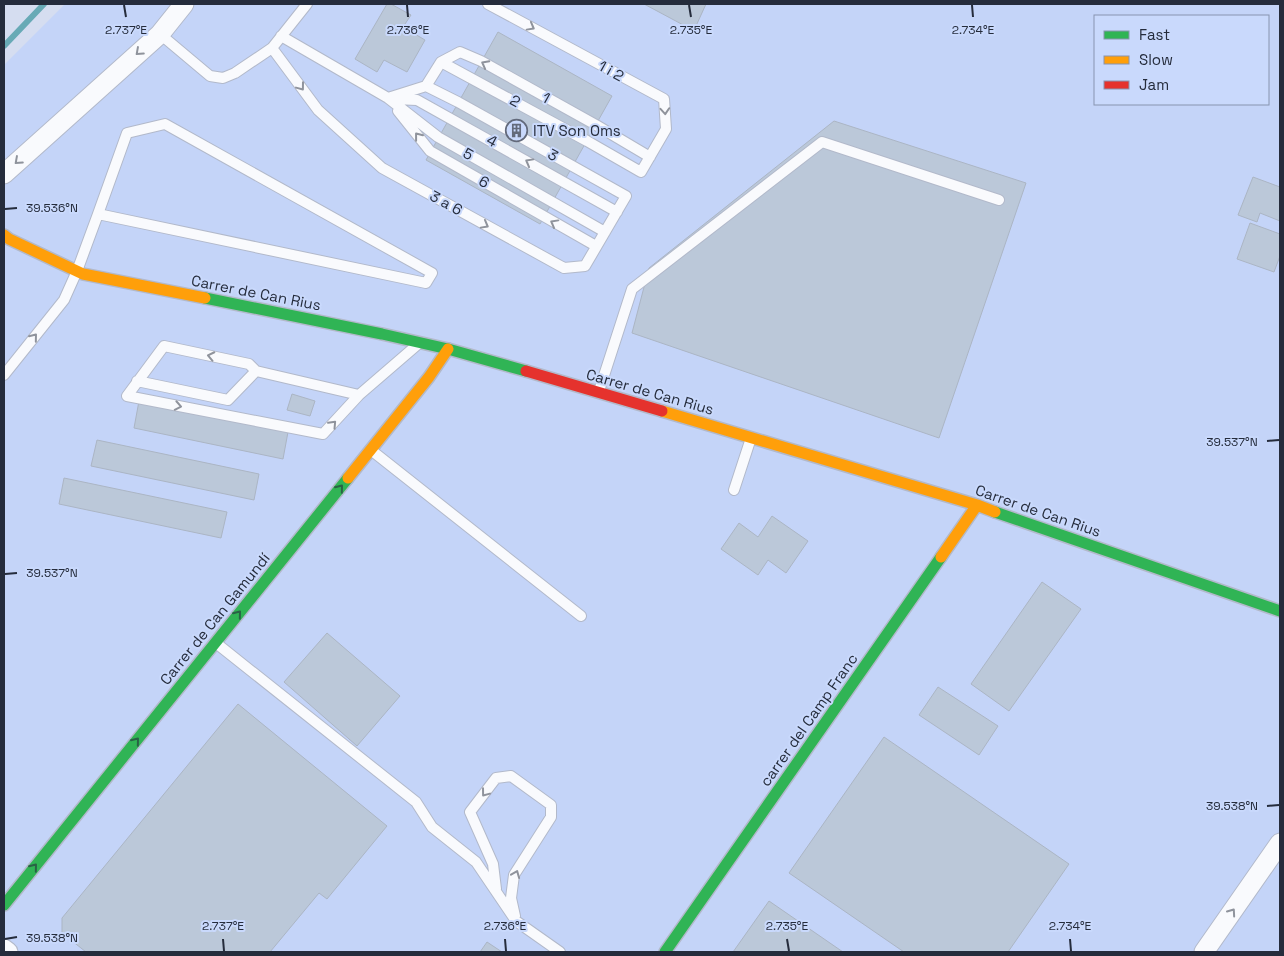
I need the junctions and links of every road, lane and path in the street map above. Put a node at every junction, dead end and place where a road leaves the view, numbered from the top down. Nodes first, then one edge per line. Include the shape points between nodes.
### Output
1 (184, 4) edge
2 (307, 4) edge
3 (488, 4) edge
4 (160, 34) junction
5 (281, 36) junction
6 (272, 48) junction
7 (441, 62) junction
8 (426, 86) junction
9 (388, 98) junction
10 (650, 157) junction
11 (641, 172) joint
12 (4, 174) edge
13 (626, 196) joint
14 (999, 200) dead end
15 (617, 212) junction
16 (98, 214) junction
17 (605, 232) junction
18 (4, 235) edge
19 (596, 246) junction
20 (77, 271) junction
21 (419, 342) junction
22 (448, 349) junction
23 (256, 371) junction
24 (4, 375) edge
25 (137, 381) junction
26 (599, 393) junction
27 (359, 395) junction
28 (752, 437) junction
29 (370, 450) junction
30 (734, 490) dead end
31 (977, 505) junction
32 (1280, 611) edge
33 (581, 616) dead end
34 (215, 643) junction
35 (1280, 843) edge
36 (497, 893) junction
37 (4, 906) edge
38 (516, 921) junction
39 (4, 949) edge
40 (8, 952) edge
41 (560, 952) edge
42 (665, 952) edge
43 (1204, 952) edge

1 - 4 street
2 - 5 lane
3 -> 10 lane, 1 i 2 via 664,100 666,129
4 - 6 lane via 210,76 223,78 235,74
4 -> 12 street
5 - 6 lane
5 - 9 lane
6 -> 19 lane, 3 a 6 via 318,110 382,168 564,268 585,266
7 - 8 lane
10 -> 7 lane, 1 via 481,61 460,52
7 - 11 lane, 2
8 - 9 lane
8 - 13 lane, 3
15 -> 9 lane, 4 via 417,100
9 - 17 lane, 5 via 438,137
19 -> 9 lane, 6 via 430,151
10 - 11 lane, 1 i 2
13 - 15 lane, 3 a 6
14 - 26 lane via 822,142 632,289
15 - 17 lane, 3 a 6
16 - 16 lane via 426,283 432,273 165,124 127,132
16 - 20 lane
17 - 19 lane, 3 a 6
18 - 20 street, Carrer de Can Rius
20 - 21 street, Carrer de Can Rius via 98,278
24 -> 20 lane via 64,300
21 - 22 street, Carrer de Can Rius
21 - 27 lane
22 - 26 street, Carrer de Can Rius
22 - 29 street, Carrer de Can Gamundí
23 - 25 lane via 228,400
23 -> 25 lane via 249,364 164,346
23 - 27 lane
25 -> 27 lane via 127,396 323,434
26 - 28 street, Carrer de Can Rius
28 - 30 lane
28 - 31 street, Carrer de Can Rius
29 - 33 lane
34 -> 29 street, Carrer de Can Gamundí
31 - 32 street, Carrer de Can Rius
31 - 42 street, carrer del Camp Franc
34 - 36 lane via 416,802 432,827 476,862
37 -> 34 street, Carrer de Can Gamundí
43 -> 35 street
36 - 38 lane
38 -> 36 lane via 511,898 514,875 551,817 551,805 511,776 496,778 470,812 493,864
38 - 41 lane
39 - 40 street

